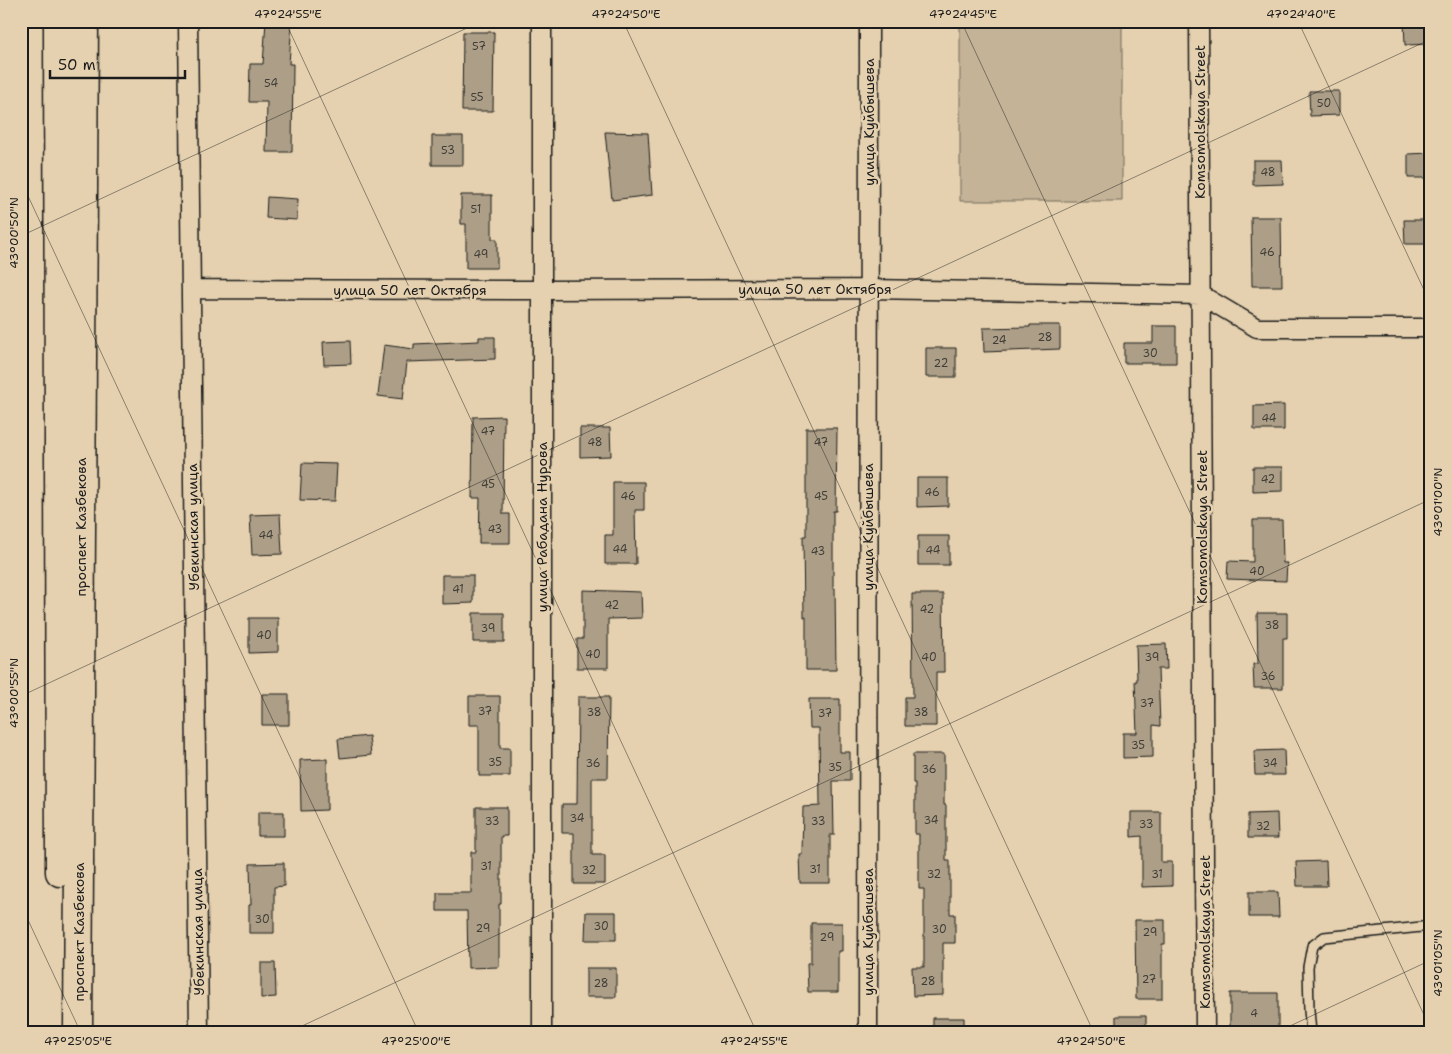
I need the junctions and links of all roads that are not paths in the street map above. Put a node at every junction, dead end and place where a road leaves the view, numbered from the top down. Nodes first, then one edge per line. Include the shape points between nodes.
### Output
1 (58, 21) edge
2 (84, 21) edge
3 (188, 21) edge
4 (542, 21) edge
5 (869, 21) edge
6 (1199, 21) edge
7 (869, 288) junction
8 (191, 289) junction
9 (541, 290) junction
10 (1201, 295) junction
11 (1431, 328) edge
12 (1431, 926) edge
13 (61, 1033) edge
14 (78, 1033) edge
15 (199, 1033) edge
16 (542, 1033) edge
17 (868, 1033) edge
18 (1205, 1033) edge
19 (1311, 1033) edge

1 - 13 highway, проспект Казбекова
2 - 14 highway, проспект Казбекова
3 - 8 street, Убекинская улица
4 - 9 street, улица Рабадана Нурова
5 - 7 street, улица Куйбышева
6 - 10 street, Komsomolskaya Street
7 - 9 street, улица 50 лет Октября
7 - 10 street, улица 50 лет Октября
7 - 17 street, улица Куйбышева
8 - 9 street, улица 50 лет Октября
8 - 15 street, Убекинская улица
9 - 16 street, улица Рабадана Нурова
10 - 11 street, улица 50 лет Октября via 1257,328
10 - 18 street, Komsomolskaya Street
12 - 19 lane via 1324,936 1312,946 1308,967

